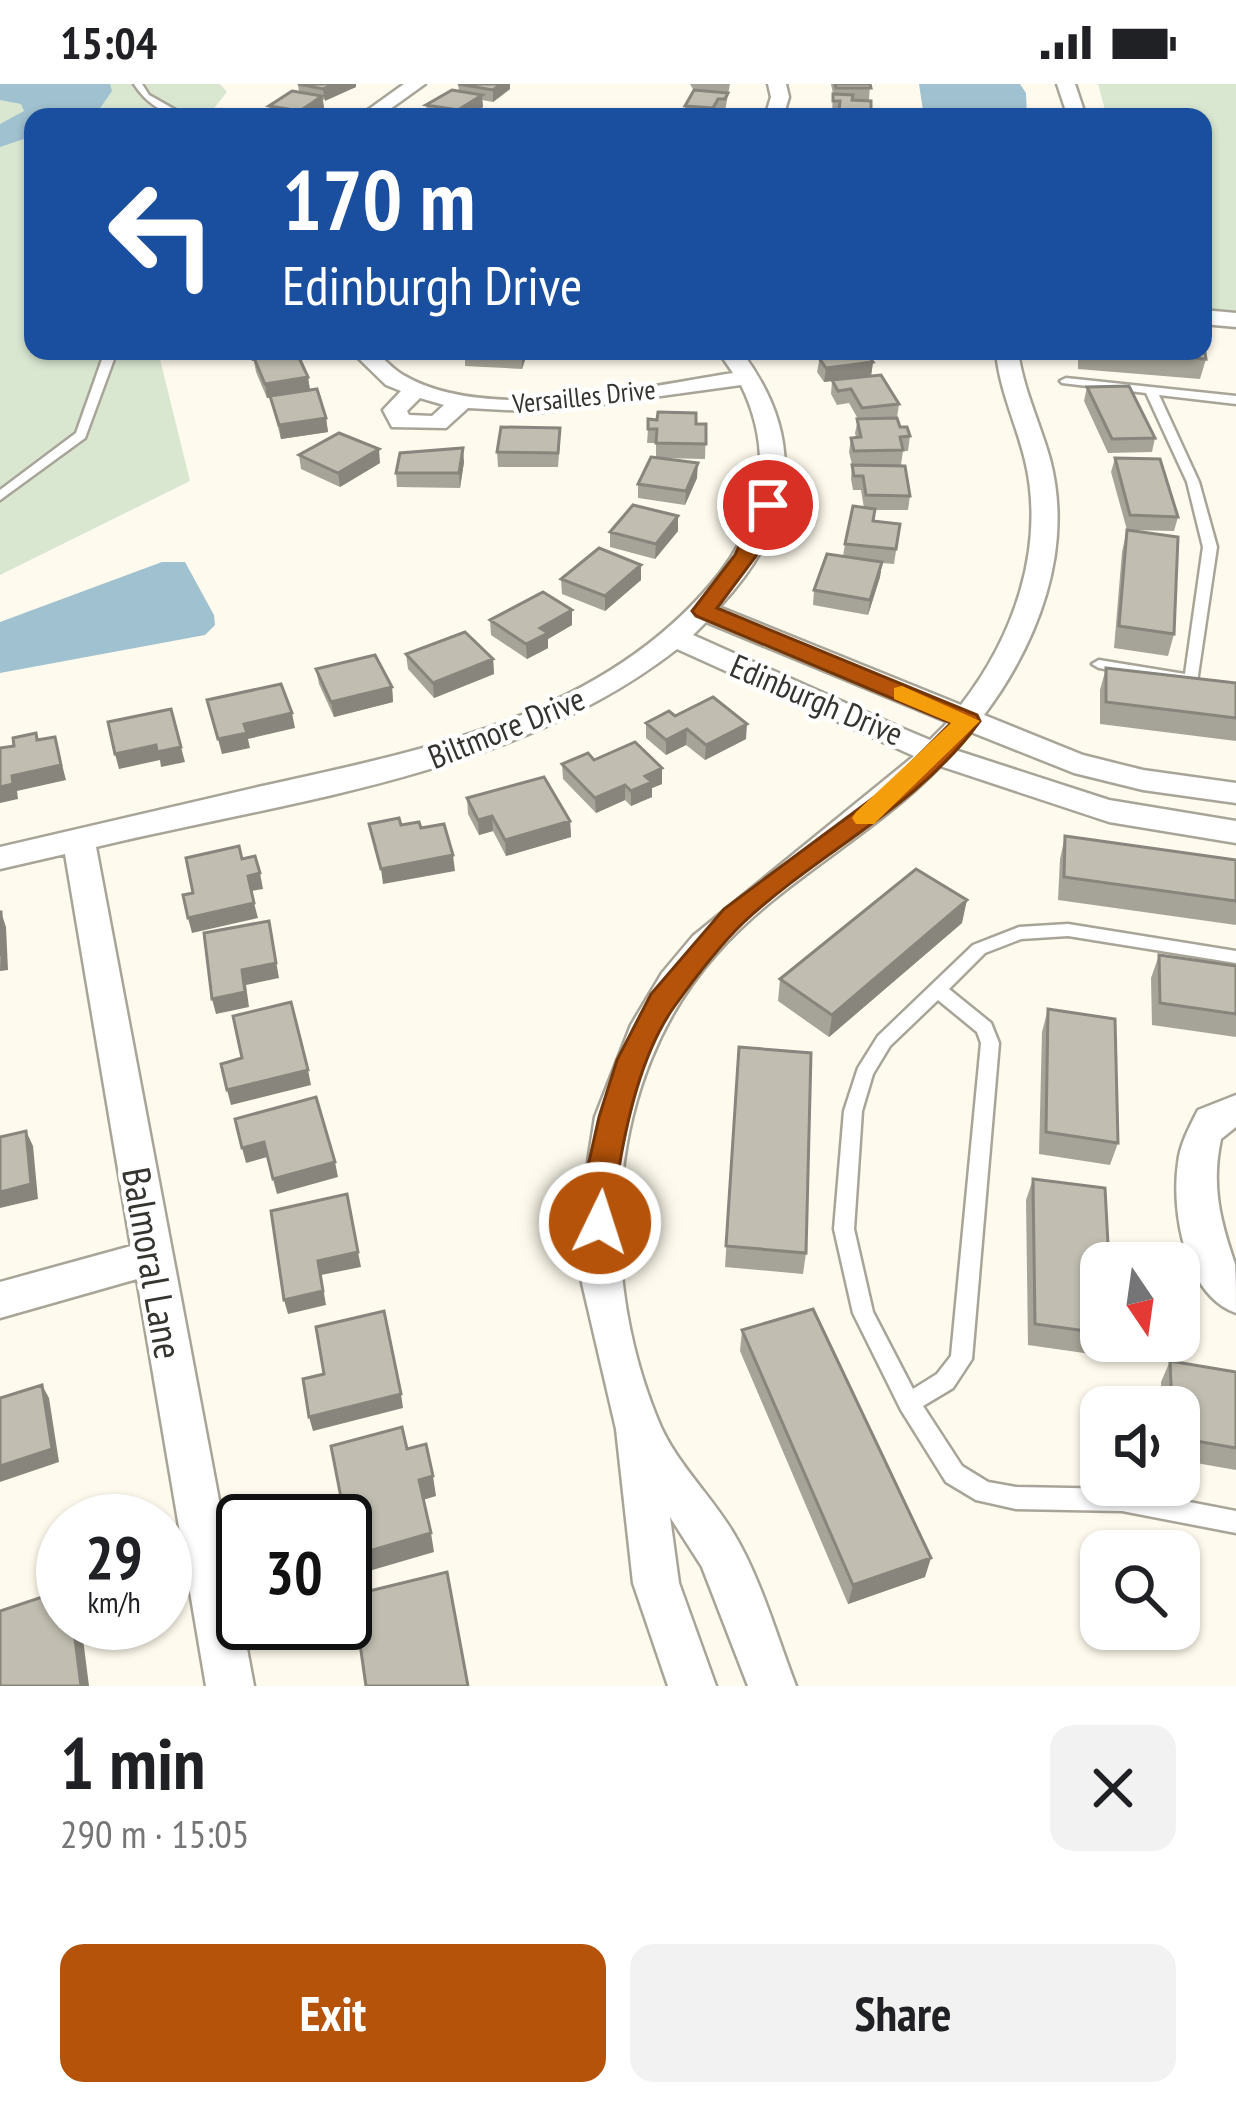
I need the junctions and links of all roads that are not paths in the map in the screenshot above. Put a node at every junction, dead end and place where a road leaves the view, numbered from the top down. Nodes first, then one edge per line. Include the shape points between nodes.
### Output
1 (138, 84) edge
2 (416, 84) edge
3 (167, 108) edge
4 (380, 108) edge
5 (107, 360) edge
6 (370, 360) edge
7 (736, 360) edge
8 (1008, 360) edge
9 (748, 377) junction
10 (1066, 381) dead end
11 (415, 389) junction
12 (1150, 389) junction
13 (1236, 400) edge
14 (463, 401) junction
15 (0, 496) edge
16 (704, 611) junction
17 (675, 638) junction
18 (1099, 664) dead end
19 (1192, 679) junction
20 (1214, 683) edge
21 (968, 721) junction
22 (939, 752) junction
23 (1236, 793) edge
24 (1236, 832) edge
25 (80, 840) junction
26 (0, 858) edge
27 (1236, 957) edge
28 (939, 991) junction
29 (1236, 1110) edge
30 (151, 1258) junction
31 (1236, 1295) edge
32 (0, 1300) edge
33 (909, 1403) junction
34 (639, 1431) junction
35 (1236, 1522) edge
36 (230, 1686) edge
37 (692, 1686) edge
38 (772, 1686) edge

1 - 3 lane
2 - 4 street
5 - 15 lane via 81,435
6 - 11 street, Versailles Drive
7 - 9 street, Biltmore Drive
8 - 21 street via 1042,480 1044,542 1019,631
9 - 14 street, Versailles Drive via 550,404
9 - 16 street, Biltmore Drive via 770,423 774,476 760,531
10 - 12 lane
11 - 14 street, Versailles Drive
11 - 14 street via 398,403 400,422 438,423
12 - 13 lane
12 - 19 lane via 1193,482 1210,547
16 - 17 street, Biltmore Drive
16 - 21 street, Edinburgh Drive
17 - 22 street, Edinburgh Drive
17 - 25 street, Biltmore Drive via 588,696 472,745
18 - 19 lane
19 - 20 lane
21 - 22 street
21 - 23 street, Edinburgh Drive via 1074,763
22 - 24 street, Edinburgh Drive via 1109,811
22 - 34 street via 734,916 661,1002 632,1060 600,1184 600,1263
25 - 26 street, Biltmore Drive
25 - 30 street, Balmoral Lane
27 - 28 lane via 1036,930 979,949
28 - 33 lane via 884,1040 864,1073 853,1111 844,1229 862,1313
28 - 33 lane via 985,1028 990,1042 962,1359 945,1381
29 - 31 street via 1211,1120 1199,1144 1200,1238 1219,1280
30 - 32 street
30 - 36 street, Balmoral Lane
33 - 35 lane via 954,1474 984,1492 1122,1500
34 - 37 street via 655,1581
34 - 38 street via 720,1553

